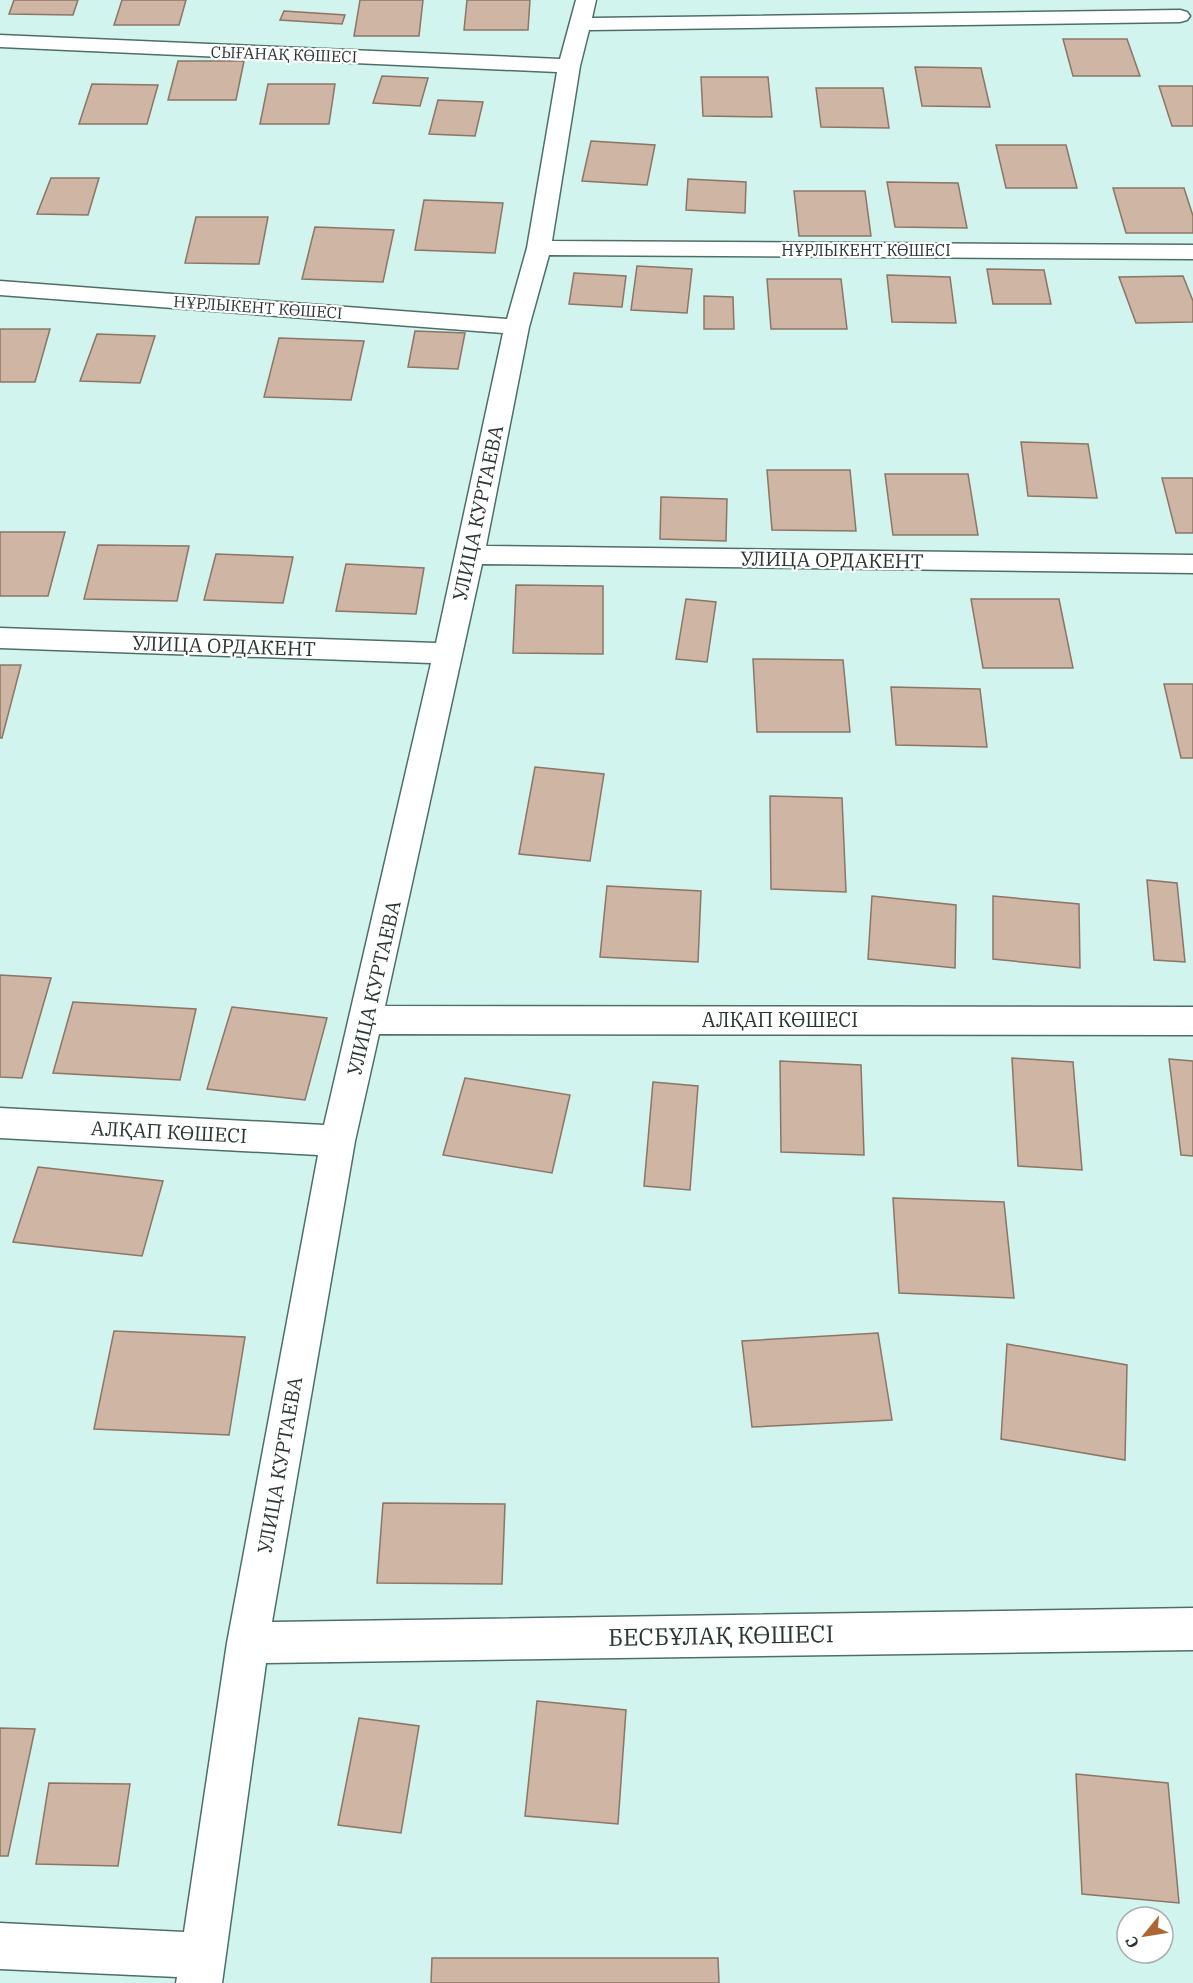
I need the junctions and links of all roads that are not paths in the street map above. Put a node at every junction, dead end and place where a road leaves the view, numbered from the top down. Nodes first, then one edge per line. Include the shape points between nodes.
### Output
1 (583, 12) edge
2 (1180, 16) dead end
3 (0, 41) edge
4 (569, 66) junction
5 (538, 248) junction
6 (1193, 252) edge
7 (0, 288) edge
8 (517, 327) junction
9 (470, 555) junction
10 (1193, 564) edge
11 (0, 638) edge
12 (448, 654) junction
13 (367, 1020) junction
14 (1193, 1021) edge
15 (0, 1123) edge
16 (338, 1142) junction
17 (1193, 1629) edge
18 (248, 1643) junction
19 (0, 1947) edge
20 (201, 1970) edge

1 - 2 street
1 - 4 street, УЛИЦА КУРТАЕВА
3 - 4 street, СЫҒАНАҚ КӨШЕСІ
4 - 5 street, УЛИЦА КУРТАЕВА
5 - 6 street, НҰРЛЫКЕНТ КӨШЕСІ
5 - 8 street, УЛИЦА КУРТАЕВА
7 - 8 street, НҰРЛЫКЕНТ КӨШЕСІ
8 - 9 street, УЛИЦА КУРТАЕВА
9 - 10 street, УЛИЦА ОРДАКЕНТ
9 - 12 street, УЛИЦА КУРТАЕВА
11 - 12 street, УЛИЦА ОРДАКЕНТ
12 - 13 street, УЛИЦА КУРТАЕВА
13 - 14 street, АЛҚАП КӨШЕСІ
13 - 16 street, УЛИЦА КУРТАЕВА
15 - 16 street, АЛҚАП КӨШЕСІ
16 - 18 street, УЛИЦА КУРТАЕВА
17 - 18 street, БЕСБҰЛАҚ КӨШЕСІ
18 - 20 street, УЛИЦА КУРТАЕВА
19 - 20 street

